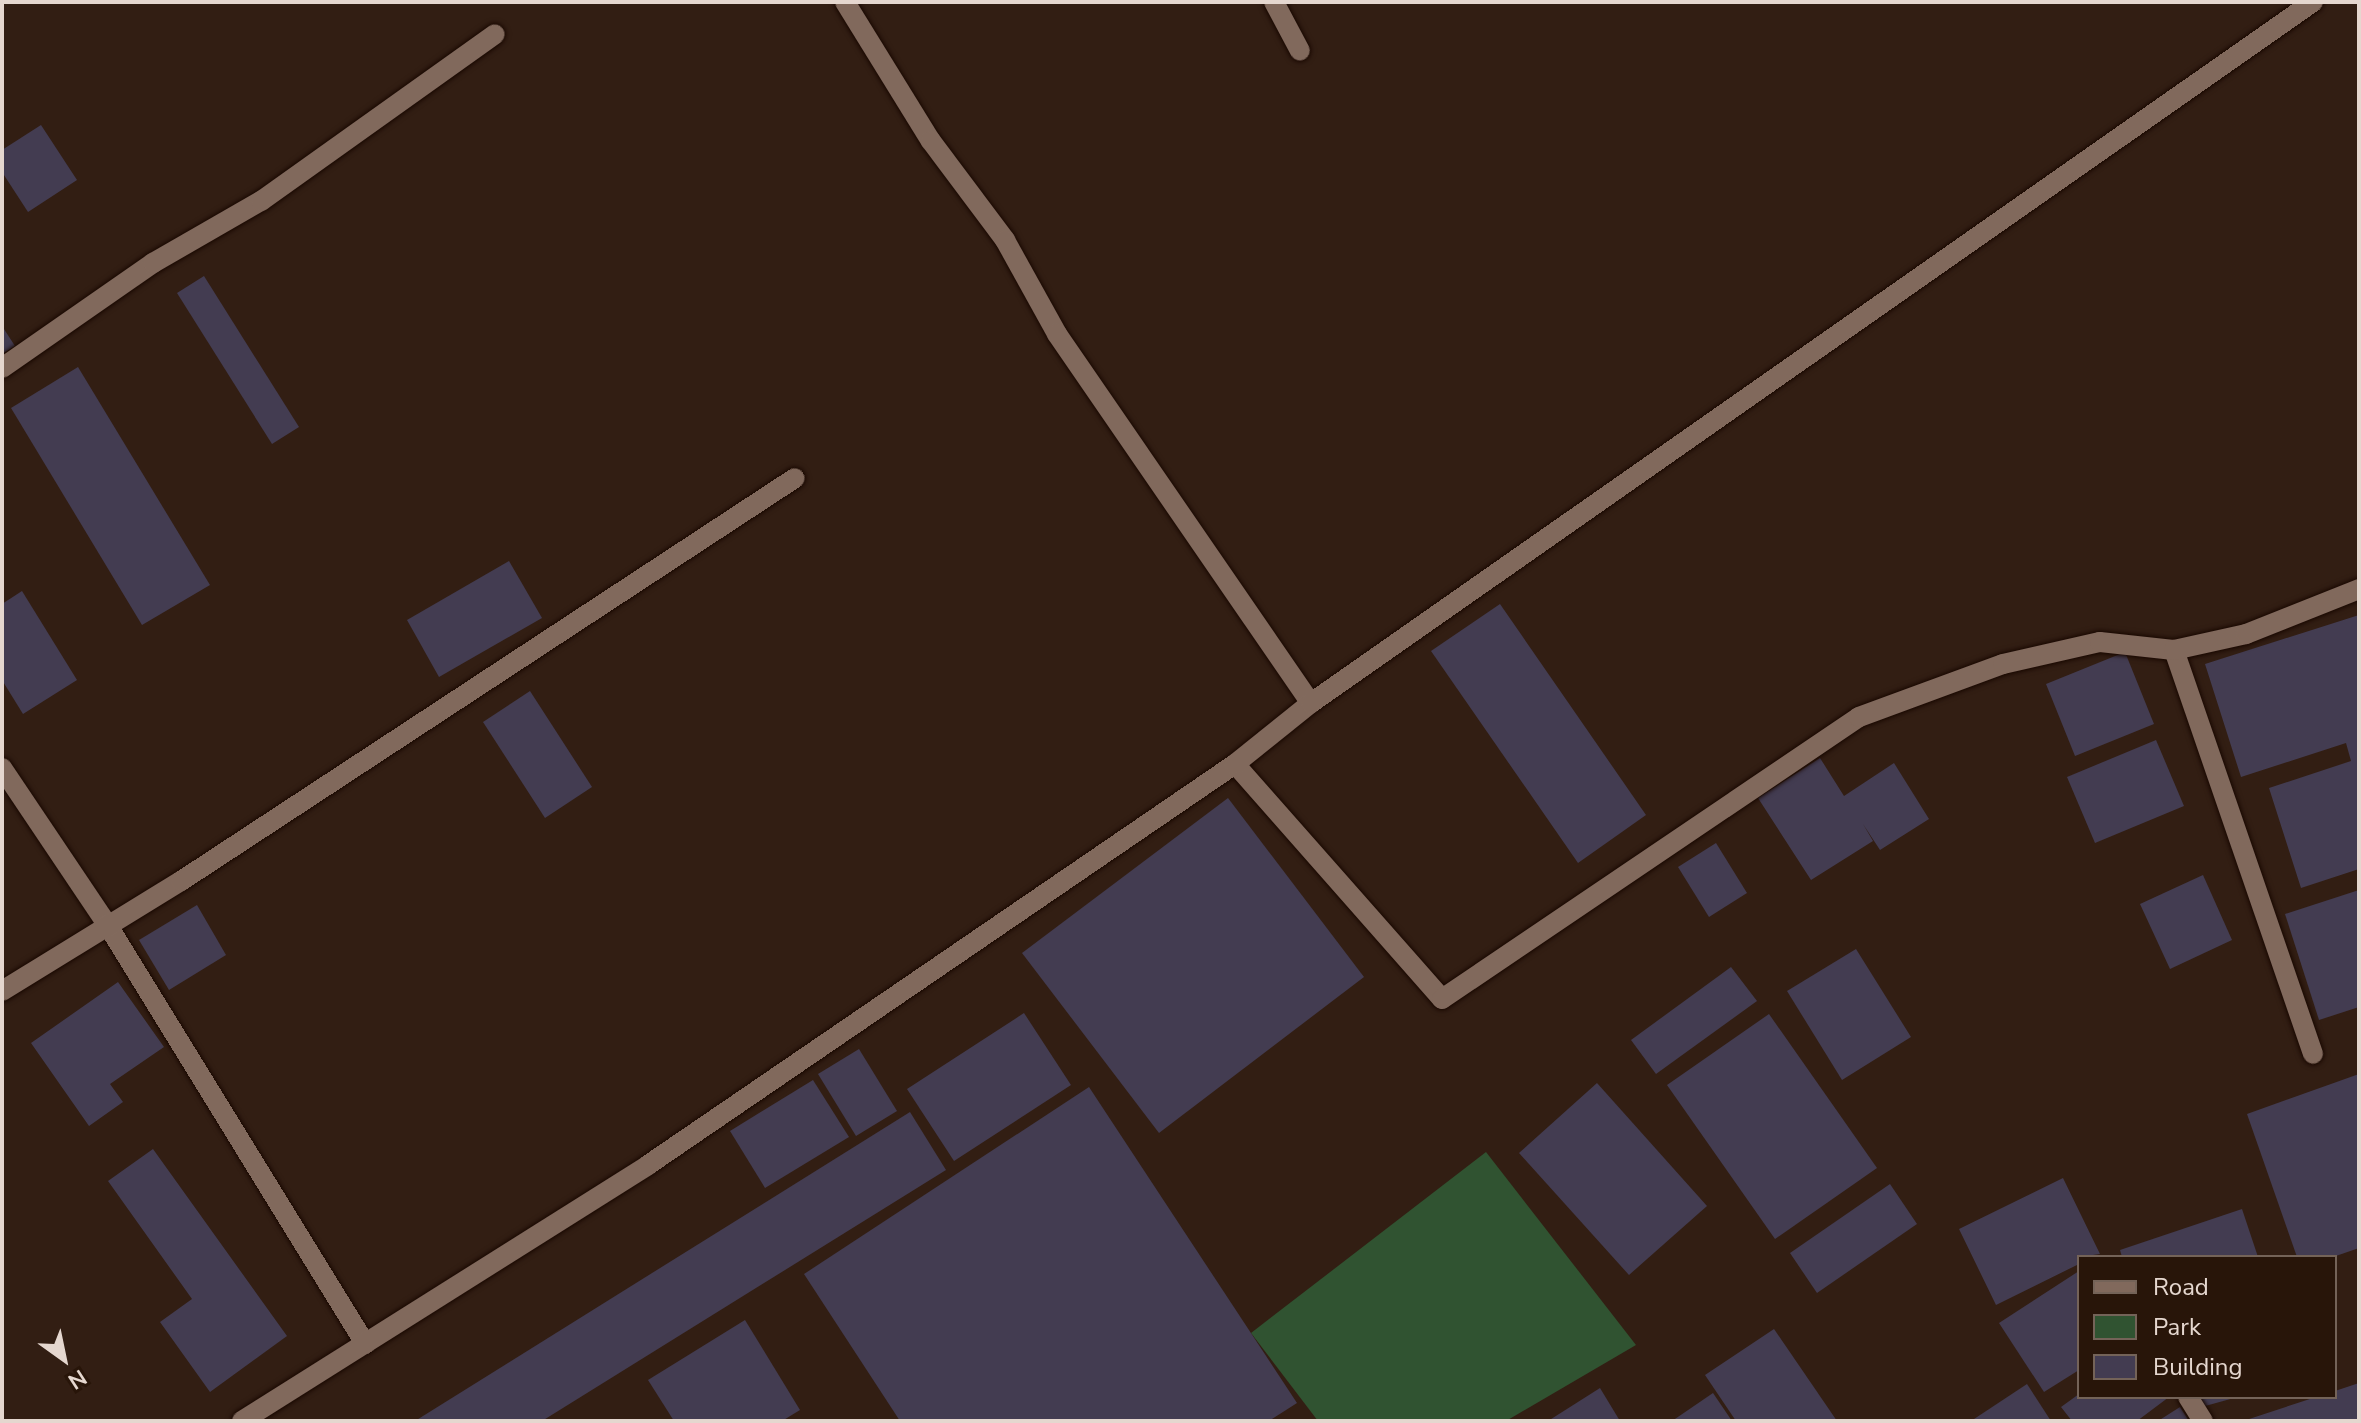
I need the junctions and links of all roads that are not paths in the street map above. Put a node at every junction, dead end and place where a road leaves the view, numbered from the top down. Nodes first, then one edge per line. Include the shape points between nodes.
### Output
1 (845, 2) edge
2 (1274, 2) edge
3 (2313, 2) edge
4 (495, 34) dead end
5 (1300, 51) dead end
6 (2, 368) edge
7 (795, 478) dead end
8 (2359, 589) edge
9 (2174, 650) junction
10 (1311, 703) junction
11 (1235, 764) junction
12 (2, 768) edge
13 (107, 924) junction
14 (2, 991) edge
15 (2313, 1054) dead end
16 (365, 1344) junction
17 (2189, 1399) edge
18 (242, 1421) edge
19 (2203, 1421) edge

1 - 10 street via 931,141 1005,240 1057,334
2 - 5 street
3 - 10 street
4 - 6 street via 261,201 153,263
7 - 13 street via 195,872
8 - 9 street via 2246,634
9 - 11 street via 2100,642 2003,664 1859,717 1442,999
9 - 15 street
10 - 11 street
11 - 16 street via 648,1165
12 - 13 street
13 - 14 street
13 - 16 street
16 - 18 street
17 - 19 street

